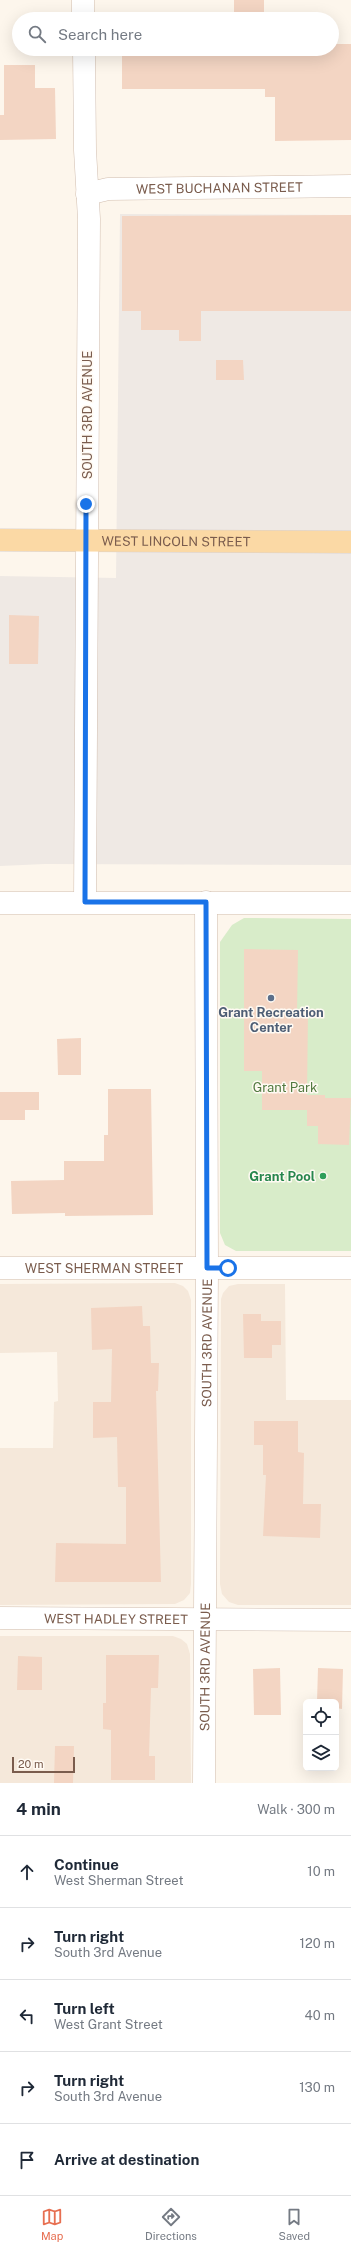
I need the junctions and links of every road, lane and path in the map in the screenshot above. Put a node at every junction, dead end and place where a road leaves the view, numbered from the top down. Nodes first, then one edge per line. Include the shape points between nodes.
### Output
1 (83, 0) edge
2 (83, 12) edge
3 (84, 56) edge
4 (351, 186) edge
5 (87, 194) junction
6 (0, 540) edge
7 (86, 540) junction
8 (351, 542) edge
9 (85, 902) junction
10 (206, 902) junction
11 (0, 903) edge
12 (351, 903) edge
13 (0, 1268) edge
14 (207, 1268) junction
15 (351, 1268) edge
16 (0, 1618) edge
17 (204, 1618) junction
18 (351, 1620) edge
19 (204, 1783) edge

1 - 2 street
3 - 5 street, SOUTH 3RD AVENUE
4 - 5 street, WEST BUCHANAN STREET via 108,189
5 - 7 street, SOUTH 3RD AVENUE
6 - 7 main road, WEST LINCOLN STREET
7 - 8 main road, WEST LINCOLN STREET
7 - 9 street, SOUTH 3RD AVENUE
9 - 10 street
9 - 11 street
10 - 12 street
10 - 14 street, SOUTH 3RD AVENUE
13 - 14 street, WEST SHERMAN STREET
14 - 15 street, WEST SHERMAN STREET
14 - 17 street, SOUTH 3RD AVENUE
16 - 17 street, WEST HADLEY STREET
17 - 18 street, WEST HADLEY STREET
17 - 19 street, SOUTH 3RD AVENUE

